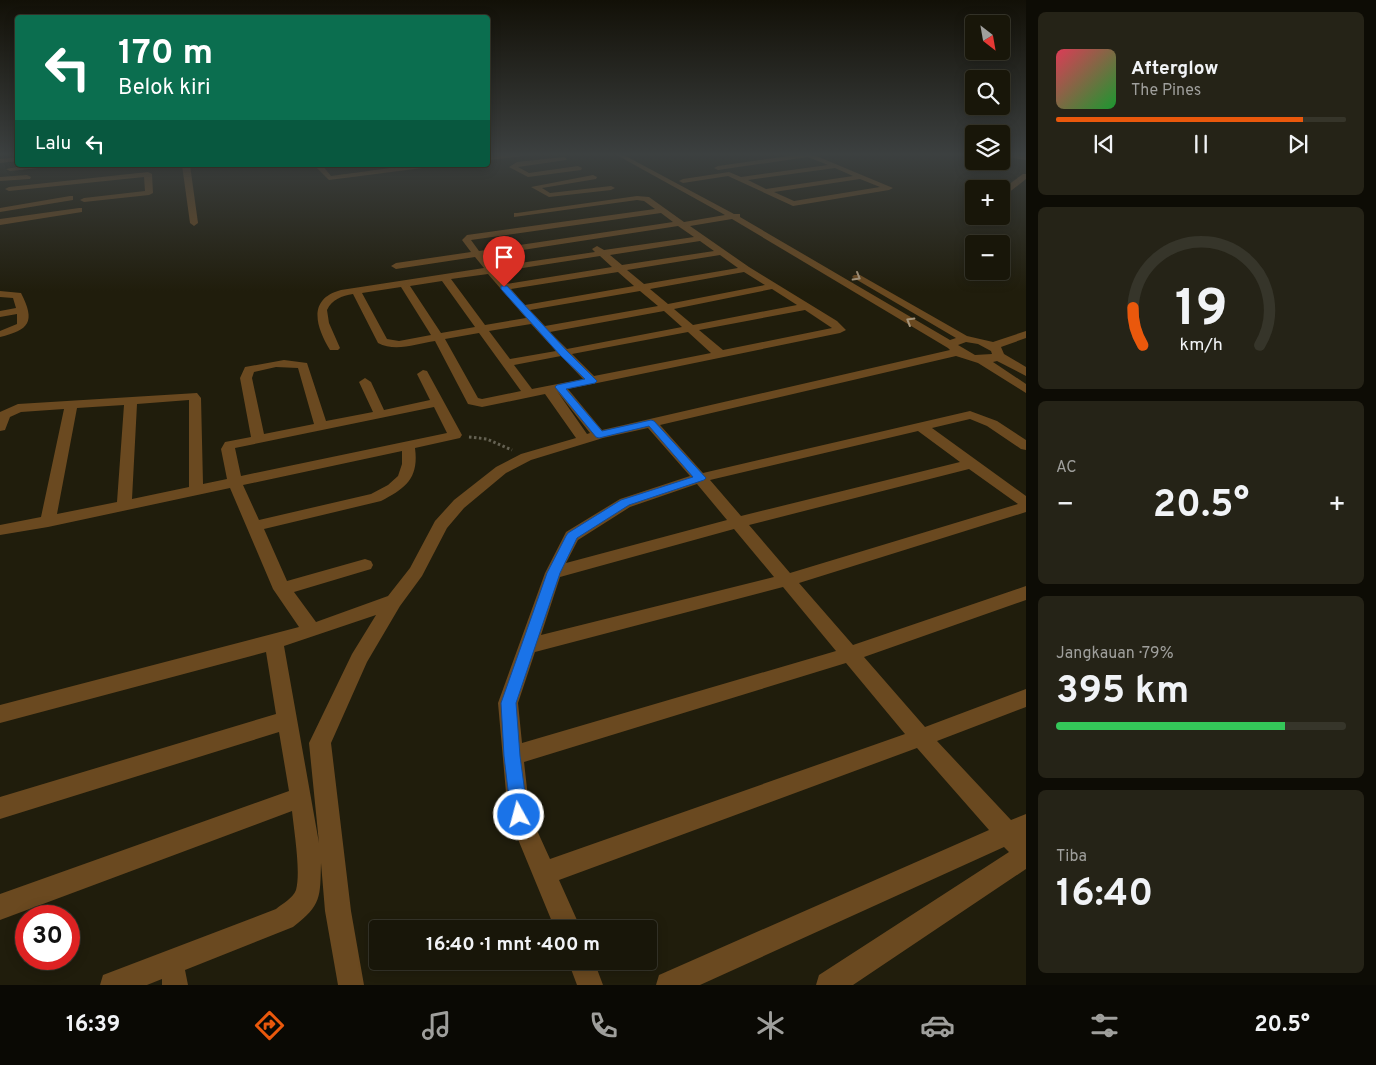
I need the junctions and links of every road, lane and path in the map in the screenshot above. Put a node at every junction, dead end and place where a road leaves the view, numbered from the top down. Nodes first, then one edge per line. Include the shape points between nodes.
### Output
1 (64, 199) edge
2 (93, 199) edge
3 (191, 199) edge
4 (635, 199) edge
5 (646, 199) edge
6 (706, 199) edge
7 (712, 199) edge
8 (783, 199) edge
9 (823, 199) edge
10 (84, 200) dead end
11 (0, 210) edge
12 (78, 210) dead end
13 (660, 210) junction
14 (552, 211) junction
15 (517, 215) dead end
16 (738, 215) junction
17 (0, 222) edge
18 (194, 223) dead end
19 (566, 223) junction
20 (680, 223) junction
21 (584, 237) junction
22 (703, 238) junction
23 (722, 252) junction
24 (812, 252) dead end
25 (478, 253) junction
26 (603, 253) junction
27 (396, 266) dead end
28 (746, 269) junction
29 (491, 270) junction
30 (620, 270) junction
31 (846, 270) dead end
32 (444, 276) junction
33 (403, 283) junction
34 (774, 286) junction
35 (504, 287) junction
36 (643, 288) junction
37 (356, 290) junction
38 (0, 294) edge
39 (806, 307) junction
40 (524, 308) junction
41 (665, 308) junction
42 (21, 310) junction
43 (0, 314) edge
44 (534, 320) junction
45 (483, 329) junction
46 (542, 330) junction
47 (691, 330) junction
48 (0, 334) edge
49 (1026, 334) edge
50 (438, 337) junction
51 (958, 346) junction
52 (334, 348) dead end
53 (995, 351) junction
54 (564, 353) junction
55 (721, 355) junction
56 (980, 360) junction
57 (508, 363) junction
58 (1026, 372) edge
59 (423, 374) dead end
60 (592, 381) junction
61 (366, 382) dead end
62 (554, 389) junction
63 (1026, 389) edge
64 (529, 394) junction
65 (131, 400) junction
66 (437, 403) junction
67 (71, 404) junction
68 (380, 414) junction
69 (651, 423) junction
70 (321, 426) junction
71 (920, 426) junction
72 (0, 427) edge
73 (455, 435) junction
74 (592, 437) junction
75 (258, 438) junction
76 (408, 445) junction
77 (1026, 446) edge
78 (526, 457) junction
79 (971, 464) junction
80 (700, 478) junction
81 (235, 483) junction
82 (196, 491) junction
83 (1026, 505) edge
84 (124, 506) junction
85 (48, 522) junction
86 (739, 522) junction
87 (255, 526) junction
88 (0, 530) edge
89 (365, 565) dead end
90 (553, 573) junction
91 (786, 580) junction
92 (282, 589) junction
93 (1026, 593) edge
94 (394, 601) junction
95 (312, 631) junction
96 (274, 642) junction
97 (528, 646) junction
98 (850, 654) junction
99 (1026, 698) edge
100 (0, 714) edge
101 (288, 720) junction
102 (922, 737) junction
103 (512, 756) junction
104 (301, 797) junction
105 (0, 808) edge
106 (1017, 830) edge
107 (1026, 855) edge
108 (546, 873) junction
109 (0, 907) edge
110 (564, 920) edge
111 (584, 970) edge
112 (113, 985) edge
113 (351, 985) edge
114 (590, 985) edge
115 (669, 985) edge
116 (829, 985) edge

1 - 11 street
2 - 10 street
3 - 18 street
4 - 14 street
5 - 13 street
6 - 16 street
7 - 16 street
8 - 9 street via 793,204
12 - 17 street
13 - 19 street
13 - 20 street
14 - 15 street
14 - 19 street
16 - 20 street
16 - 24 street
51 -> 16 street
19 - 21 street
19 - 25 street via 467,238
20 - 21 street
20 - 22 street
21 - 25 street
21 - 26 street
22 - 23 street
22 - 26 street
23 - 28 street
23 - 30 street
25 - 27 street
25 - 29 street
26 - 29 street
26 - 30 street
28 - 34 street
28 - 36 street
29 - 32 street
29 - 35 street
30 - 35 street
30 - 36 street
31 -> 51 street
32 - 33 street
32 - 45 street
33 - 37 street
33 - 50 street
34 - 39 street
34 - 41 street
35 - 40 street
36 - 40 street
36 - 41 street
37 - 50 street via 385,343 399,344
37 - 52 street via 333,296 322,306 320,313
38 - 42 street via 17,295
39 - 47 street
39 - 55 street via 840,330
40 - 44 street
41 - 46 street
41 - 47 street
42 - 43 street
42 - 48 street via 23,324 20,328
44 - 45 street
44 - 46 street
45 - 50 street
45 - 57 street
46 - 54 street
47 - 54 street
47 - 55 street
49 - 53 street
50 - 64 street via 474,401 482,404
51 - 53 street via 977,340
51 - 56 street
51 - 69 street
53 - 56 street via 994,359
53 - 58 street
54 - 57 street
54 - 60 street
55 - 60 street
56 - 63 street
57 - 64 street
59 - 66 street
60 - 62 street
61 - 68 street
62 - 64 street
62 - 74 street
65 - 67 street
65 - 82 street via 195,398
65 - 84 street
66 - 68 street
66 - 73 street
67 - 72 street via 12,409 4,415
67 - 85 street
68 - 70 street
69 - 74 street
69 - 80 street
70 - 75 street
70 - 75 street via 303,366 294,363 259,367 249,370 246,378
71 - 77 street via 970,415 982,417
71 - 79 street
71 - 80 street
73 - 76 street
73 - 78 path via 487,438
74 - 78 street
75 - 81 street via 230,445 228,449
76 - 81 street
76 - 87 street via 407,476 376,498
78 - 94 street via 501,470 459,504 441,525 416,572
79 - 83 street
79 - 86 street
80 - 86 street
80 - 90 street via 625,503 572,536
81 - 82 street
81 - 87 street
82 - 84 street
83 - 91 street
84 - 85 street
85 - 88 street
86 - 90 street
86 - 91 street
87 - 92 street
89 - 92 street
90 - 97 street
91 - 97 street
91 - 98 street
92 - 95 street
93 - 98 street
94 - 95 street
94 - 113 street via 359,659 320,743 338,911
95 - 96 street
96 - 100 street
96 - 101 street
97 - 103 street via 508,703
98 - 102 street
98 - 103 street
99 - 102 street
101 - 104 street
101 - 105 street
102 - 106 street
102 - 108 street
103 - 108 street via 519,815
104 - 109 street
104 - 112 street via 310,882 308,895 300,907 284,918
106 - 107 street
106 - 115 street
107 - 116 street
108 - 110 street
111 - 114 street

